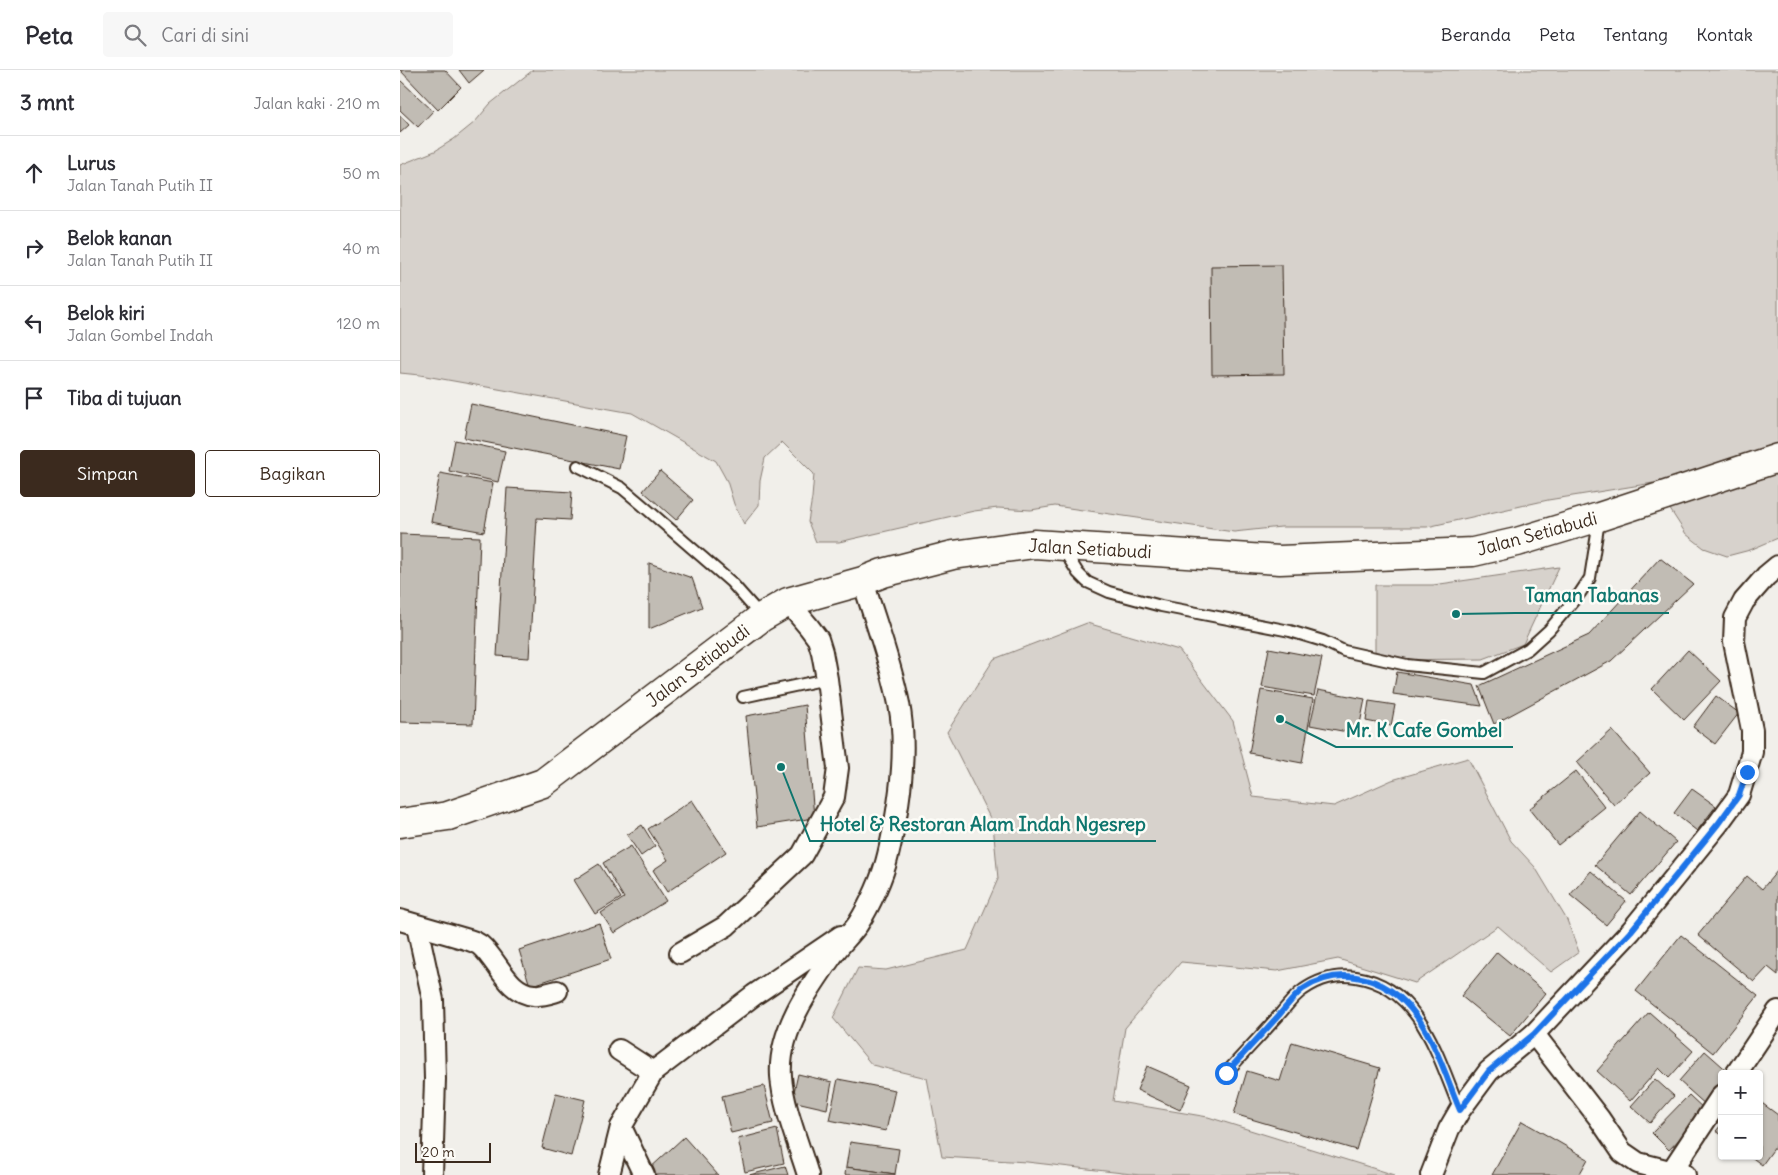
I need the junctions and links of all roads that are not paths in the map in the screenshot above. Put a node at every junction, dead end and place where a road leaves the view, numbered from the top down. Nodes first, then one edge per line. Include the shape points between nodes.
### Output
1 (1778, 458) edge
2 (578, 466) dead end
3 (1599, 517) junction
4 (1060, 545) junction
5 (1778, 566) edge
6 (863, 581) junction
7 (788, 602) junction
8 (762, 617) junction
9 (827, 679) junction
10 (743, 697) dead end
11 (400, 823) edge
12 (408, 923) edge
13 (857, 925) junction
14 (680, 953) dead end
15 (557, 991) dead end
16 (1778, 1011) edge
17 (1534, 1034) junction
18 (619, 1050) dead end
19 (1739, 1070) edge
20 (652, 1072) junction
21 (1226, 1073) dead end
22 (1718, 1102) edge
23 (1460, 1110) junction
24 (621, 1127) junction
25 (1678, 1173) edge
26 (432, 1175) edge
27 (610, 1175) edge
28 (644, 1175) edge
29 (808, 1175) edge
30 (1431, 1175) edge

1 - 3 highway, Jalan Setiabudi
2 - 8 lane via 622,488 731,582
3 - 4 highway, Jalan Setiabudi via 1473,552 1280,560
3 - 4 lane via 1590,578 1580,593 1528,649 1484,673 1398,663 1344,651 1290,632 1160,606 1109,592 1087,582
4 - 6 highway, Jalan Setiabudi via 1034,544 953,555
5 - 17 street via 1744,601 1735,618 1734,642 1752,730 1752,752 1739,795 1631,931
6 - 7 highway, Jalan Setiabudi
6 - 13 street via 899,705 902,778 888,856 870,903
7 - 8 highway, Jalan Setiabudi
7 - 9 street via 818,639
8 - 11 highway, Jalan Setiabudi via 543,783 448,816
9 - 10 lane
9 - 14 street via 838,768 834,797 826,813 802,854 726,926
12 - 15 street via 479,945 508,980 524,992 533,995
12 - 26 street via 433,1000
13 - 20 street via 754,995
13 - 29 street via 810,988 793,1019 784,1047 781,1075 784,1096
16 - 19 street
17 - 23 street via 1489,1071
17 - 25 street via 1622,1152 1638,1163
18 - 20 street
20 - 24 street
21 - 23 lane via 1301,991 1319,980 1342,974 1368,978 1389,988 1409,1005 1424,1025
22 - 25 street
23 - 30 street
24 - 27 street
24 - 28 street

